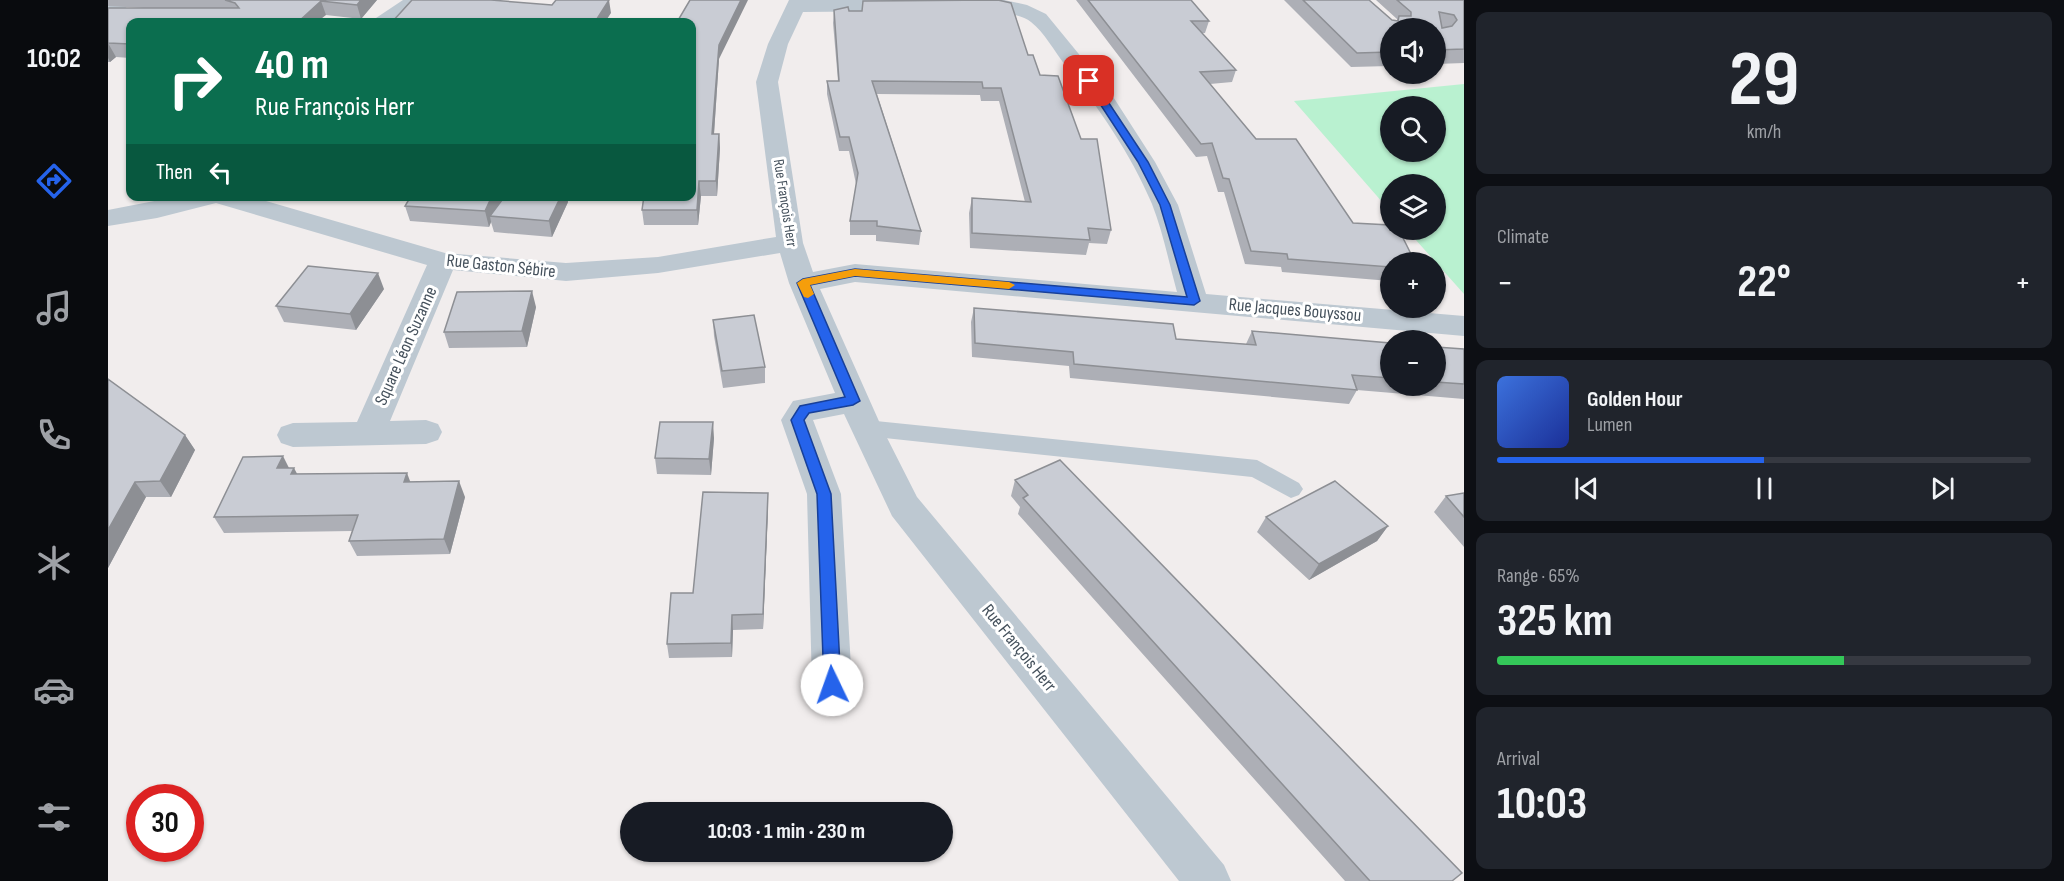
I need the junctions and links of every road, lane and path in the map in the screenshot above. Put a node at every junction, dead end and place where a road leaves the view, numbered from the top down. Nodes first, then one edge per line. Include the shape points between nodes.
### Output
1 (126, 0) edge
2 (417, 0) edge
3 (797, 3) edge
4 (947, 4) edge
5 (1029, 4) edge
6 (924, 5) edge
7 (108, 13) edge
8 (142, 16) edge
9 (387, 18) edge
10 (193, 201) edge
11 (236, 201) edge
12 (108, 218) edge
13 (790, 243) junction
14 (443, 261) junction
15 (803, 283) junction
16 (1194, 301) junction
17 (1464, 326) edge
18 (860, 415) junction
19 (369, 431) junction
20 (426, 432) dead end
21 (293, 435) dead end
22 (1291, 489) dead end
23 (832, 685) dead end
24 (1208, 881) edge

1 - 7 street
2 - 9 street
3 - 6 street
3 - 13 street, Rue François Herr via 778,44 767,82
4 - 5 street
5 - 16 street via 1102,96 1143,162 1165,205
7 - 8 street
10 - 12 street
11 - 14 street, Rue Gaston Sébire
13 - 14 street, Rue Gaston Sébire via 658,265 566,272
13 - 15 street, Rue François Herr
14 - 19 street, Square Léon Suzanne
15 - 16 street, Rue Jacques Bouyssou via 855,273
15 - 18 street, Rue François Herr
16 - 17 street, Rue Jacques Bouyssou
18 - 22 lane via 1257,469
18 - 23 street via 804,409 797,420 824,494
18 - 24 street, Rue François Herr via 904,506
19 - 20 street, Square Léon Suzanne
19 - 21 street, Square Léon Suzanne

